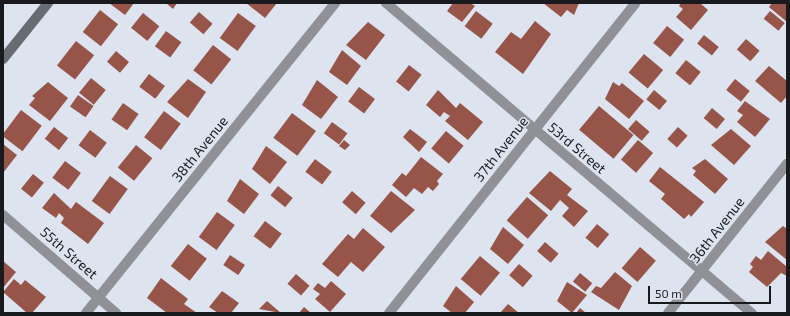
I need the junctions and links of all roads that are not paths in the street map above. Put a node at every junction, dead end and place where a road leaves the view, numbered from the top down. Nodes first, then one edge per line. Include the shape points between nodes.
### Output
1 (48, 3) edge
2 (335, 3) edge
3 (386, 3) edge
4 (636, 3) edge
5 (3, 59) edge
6 (534, 130) junction
7 (787, 164) edge
8 (3, 215) edge
9 (702, 271) junction
10 (98, 298) junction
11 (86, 313) edge
12 (116, 313) edge
13 (389, 313) edge
14 (668, 313) edge
15 (752, 313) edge

1 - 5 main road
2 - 10 street, 38th Avenue
3 - 6 street, 53rd Street
4 - 6 street, 37th Avenue
6 - 9 street, 53rd Street
6 - 13 street, 37th Avenue
7 - 9 street, 36th Avenue
8 - 10 street, 55th Street
9 - 14 street, 36th Avenue
9 - 15 street, 53rd Street
10 - 11 street, 38th Avenue
10 - 12 street, 55th Street

